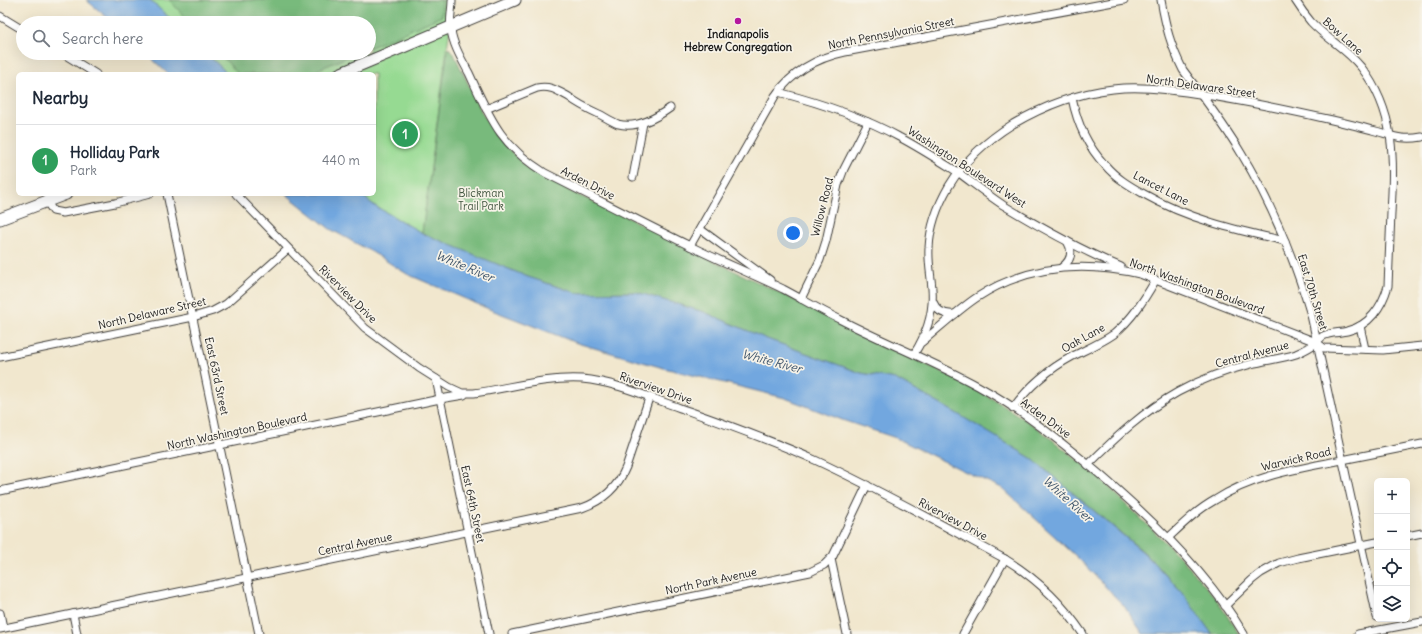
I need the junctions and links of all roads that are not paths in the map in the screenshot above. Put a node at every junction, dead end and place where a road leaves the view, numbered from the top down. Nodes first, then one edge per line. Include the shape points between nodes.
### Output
1 (452, 0) edge
2 (515, 0) edge
3 (1124, 0) edge
4 (1161, 0) edge
5 (1295, 0) edge
6 (0, 16) edge
7 (16, 26) edge
8 (450, 27) junction
9 (376, 58) edge
10 (73, 60) edge
11 (371, 60) edge
12 (93, 72) edge
13 (344, 72) edge
14 (778, 92) junction
15 (1200, 94) junction
16 (1072, 98) junction
17 (670, 108) dead end
18 (486, 109) junction
19 (868, 122) junction
20 (643, 123) junction
21 (1390, 136) junction
22 (1422, 137) edge
23 (958, 173) junction
24 (633, 177) dead end
25 (61, 196) edge
26 (142, 196) edge
27 (167, 196) edge
28 (238, 196) edge
29 (47, 202) junction
30 (0, 219) edge
31 (700, 229) junction
32 (1067, 241) junction
33 (1285, 241) junction
34 (690, 246) junction
35 (288, 249) junction
36 (1062, 267) junction
37 (1140, 274) junction
38 (1155, 280) junction
39 (783, 289) junction
40 (801, 299) junction
41 (933, 302) junction
42 (955, 314) junction
43 (193, 317) junction
44 (1360, 326) junction
45 (921, 342) junction
46 (1316, 342) junction
47 (1422, 346) edge
48 (1365, 349) junction
49 (914, 354) junction
50 (0, 357) edge
51 (436, 379) junction
52 (479, 393) junction
53 (649, 398) junction
54 (440, 399) junction
55 (1013, 408) junction
56 (1422, 444) edge
57 (220, 446) junction
58 (1342, 460) junction
59 (1088, 464) junction
60 (867, 485) junction
61 (0, 491) edge
62 (467, 532) junction
63 (1422, 533) edge
64 (1410, 535) edge
65 (1168, 538) junction
66 (1374, 543) edge
67 (1361, 545) junction
68 (831, 559) junction
69 (1005, 559) junction
70 (247, 577) junction
71 (1374, 604) edge
72 (1225, 606) junction
73 (0, 613) edge
74 (73, 614) junction
75 (1378, 622) edge
76 (1422, 622) edge
77 (2, 628) edge
78 (1380, 632) edge
79 (77, 634) edge
80 (259, 634) edge
81 (489, 634) edge
82 (512, 634) edge
83 (847, 634) edge
84 (962, 634) edge
85 (1083, 634) edge
86 (1244, 634) edge
87 (1358, 634) edge

1 - 8 street
2 - 8 main road
3 - 14 street, North Pennsylvania Street via 835,54 814,61 799,70
4 - 15 street, East 70th Street via 1164,22 1172,47 1183,70
5 - 21 street, Bow Lane via 1312,23 1343,48 1363,71 1383,109
6 - 7 street
8 - 9 main road
8 - 18 street, Arden Drive via 454,42
10 - 12 street
11 - 13 main road
14 - 19 street, Washington Boulevard West
14 - 31 street, North Pennsylvania Street
15 - 16 street, North Delaware Street via 1127,88 1098,91
15 - 21 street, North Delaware Street via 1338,121
15 - 33 street, East 70th Street via 1249,166
16 - 23 street, North Delaware Street via 1039,110 1008,128 981,149
16 - 33 street, Lancet Lane via 1077,119 1087,142 1104,165 1123,182 1194,217 1227,228
17 - 20 street
18 - 20 street via 537,88 548,87 617,123
18 - 34 street, Arden Drive via 508,145 538,169
19 - 23 street, Washington Boulevard West via 899,137
19 - 40 street, Willow Road via 844,169 826,242
20 - 24 street
21 - 22 street via 1406,139
21 - 44 street via 1394,167 1388,286 1379,307
23 - 32 street, Washington Boulevard West via 1003,205
23 - 41 street, North Delaware Street via 938,208 930,238 929,263
25 - 29 main road
26 - 29 street via 63,213 53,211
27 - 43 street, East 63rd Street
28 - 35 street, Riverview Drive
29 - 30 main road
31 - 34 street, North Pennsylvania Street
31 - 39 street, Arden Drive
32 - 36 street via 1071,256
32 - 37 street, Washington Boulevard West
33 - 46 street, East 70th Street via 1307,303
34 - 39 street, Arden Drive
35 - 43 street, North Delaware Street via 230,301 213,311
35 - 51 street, Riverview Drive via 361,325
36 - 37 street, North Washington Boulevard via 1101,267
36 - 42 street, North Washington Boulevard via 1031,273 1007,282 977,298
37 - 38 street, North Washington Boulevard
38 - 46 street, North Washington Boulevard
38 - 55 street, Oak Lane via 1136,312 1118,330 1102,342 1072,356 1048,372 1024,392
39 - 40 street, Arden Drive
40 - 49 street, Arden Drive via 868,334
41 - 42 street via 942,313
41 - 45 street, North Delaware Street
42 - 45 street, North Washington Boulevard
43 - 50 street, North Delaware Street
43 - 57 street, East 63rd Street
44 - 46 street, Central Avenue via 1323,336
44 - 48 street
45 - 49 street, North Delaware Street
46 - 48 street via 1324,348
46 - 58 street, East 70th Street
46 - 59 street, Central Avenue via 1296,354 1230,370 1178,392 1128,427
47 - 48 street
49 - 55 street, Arden Drive via 986,390
51 - 52 street, Riverview Drive via 458,392
51 - 54 street, East 64th Street
52 - 53 street, Riverview Drive via 540,381 569,379 603,382
52 - 54 street, North Washington Boulevard
53 - 60 street, Riverview Drive via 806,456
53 - 62 street, Central Avenue via 625,470 604,496 582,508
54 - 57 street, North Washington Boulevard
54 - 62 street, East 64th Street
55 - 59 street, Arden Drive
56 - 58 street, Warwick Road
57 - 61 street, North Washington Boulevard
57 - 70 street, East 63rd Street
58 - 65 street, Warwick Road via 1278,473 1246,484 1206,505
58 - 67 street, East 70th Street
59 - 65 street, Arden Drive via 1130,500
60 - 68 street, North Park Avenue
60 - 69 street, Riverview Drive
62 - 70 street, Central Avenue
62 - 81 street, East 64th Street
63 - 64 street
65 - 72 street, Arden Drive
66 - 67 street
67 - 71 street, East 70th Street
67 - 72 street via 1279,563 1252,580
68 - 82 street, North Park Avenue via 822,567 810,572
68 - 83 street
69 - 84 street
69 - 85 street, Riverview Drive via 1046,590
70 - 74 street, Central Avenue
70 - 80 street, East 63rd Street
72 - 86 street, Arden Drive
73 - 77 street
74 - 77 street, Central Avenue
74 - 79 street
75 - 78 street, East 70th Street
76 - 78 street
78 - 87 street

